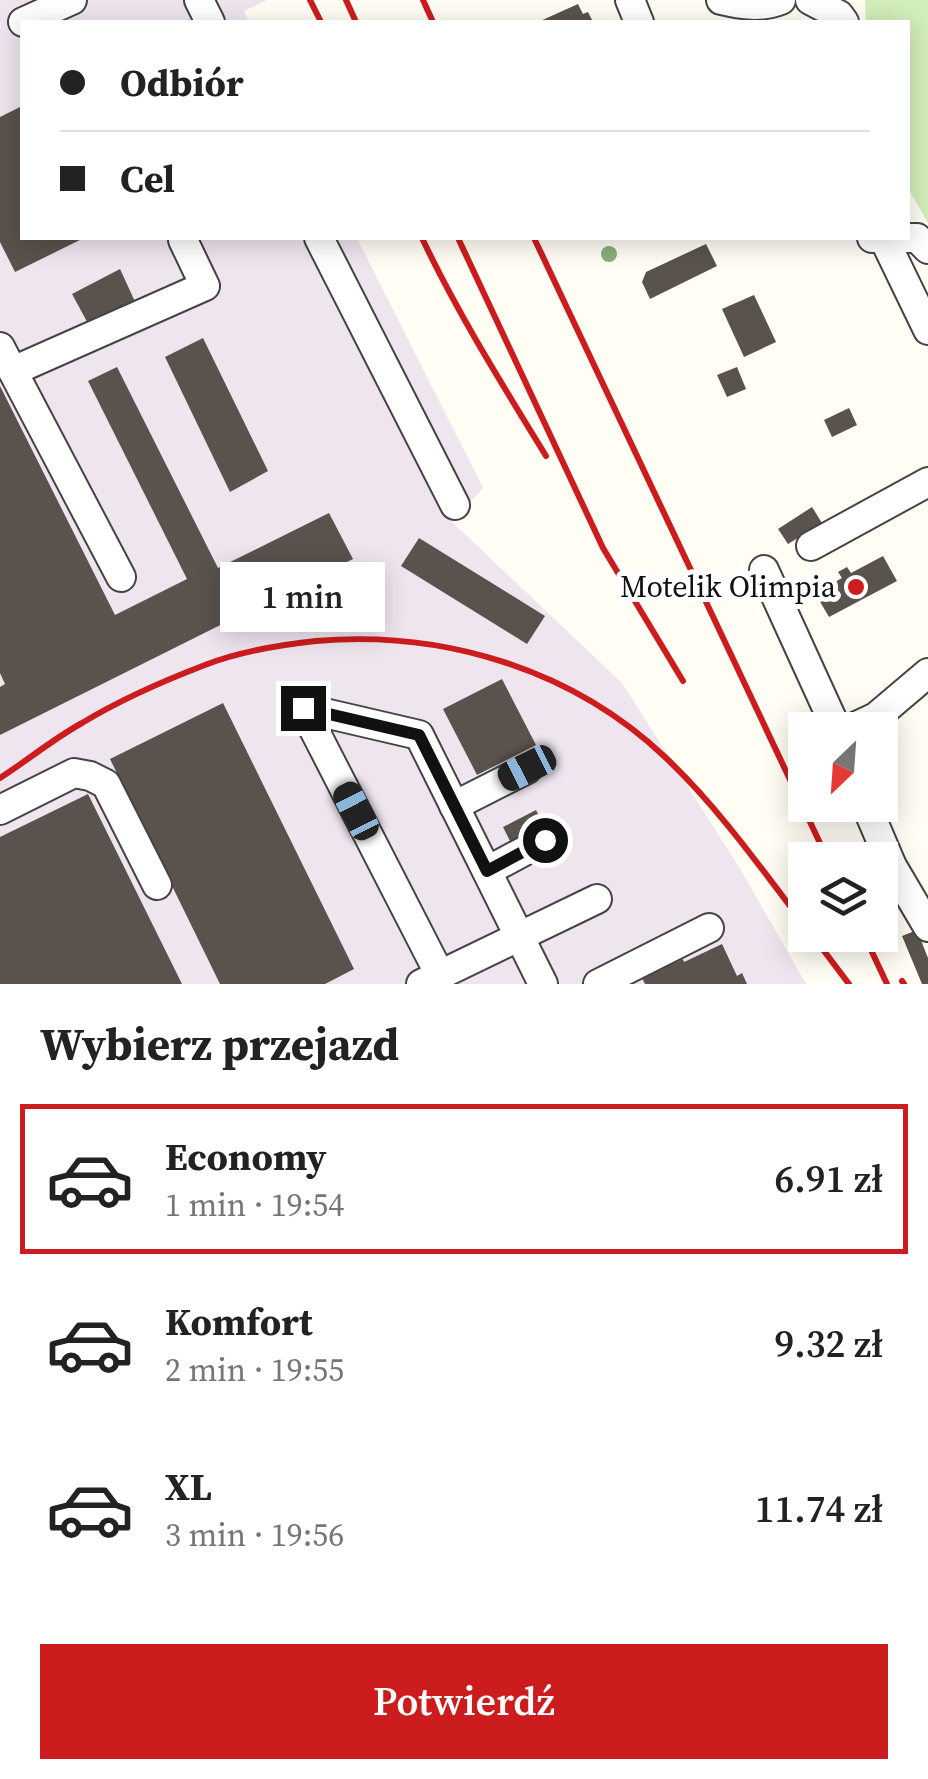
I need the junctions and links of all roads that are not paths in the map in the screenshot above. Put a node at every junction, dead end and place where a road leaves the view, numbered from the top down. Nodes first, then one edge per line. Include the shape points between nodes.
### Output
1 (72, 0) edge
2 (721, 0) edge
3 (810, 0) edge
4 (768, 7) edge
5 (27, 20) edge
6 (844, 20) edge
7 (183, 240) edge
8 (321, 240) edge
9 (879, 240) edge
10 (928, 330) edge
11 (6, 359) edge
12 (928, 482) edge
13 (455, 504) dead end
14 (811, 546) dead end
15 (764, 570) dead end
16 (121, 577) dead end
17 (928, 673) edge
18 (829, 712) edge
19 (881, 712) edge
20 (527, 768) dead end
21 (454, 806) junction
22 (0, 810) edge
23 (873, 822) edge
24 (545, 840) dead end
25 (487, 871) junction
26 (158, 885) dead end
27 (597, 899) dead end
28 (928, 927) edge
29 (708, 928) dead end
30 (519, 937) junction
31 (430, 980) edge
32 (543, 984) edge
33 (598, 984) edge

1 - 5 street
2 - 4 street
3 - 6 street
7 - 11 street via 205,286
8 - 13 street
9 - 10 street
11 - 16 street
12 - 14 street
15 - 18 street
17 - 19 street
20 - 21 street
21 - 25 street
21 - 31 street via 419,735 303,708
22 - 26 street via 74,773 90,776 106,784
23 - 28 street
24 - 25 street
25 - 30 street
27 - 30 street
29 - 33 street
30 - 31 street
30 - 32 street

